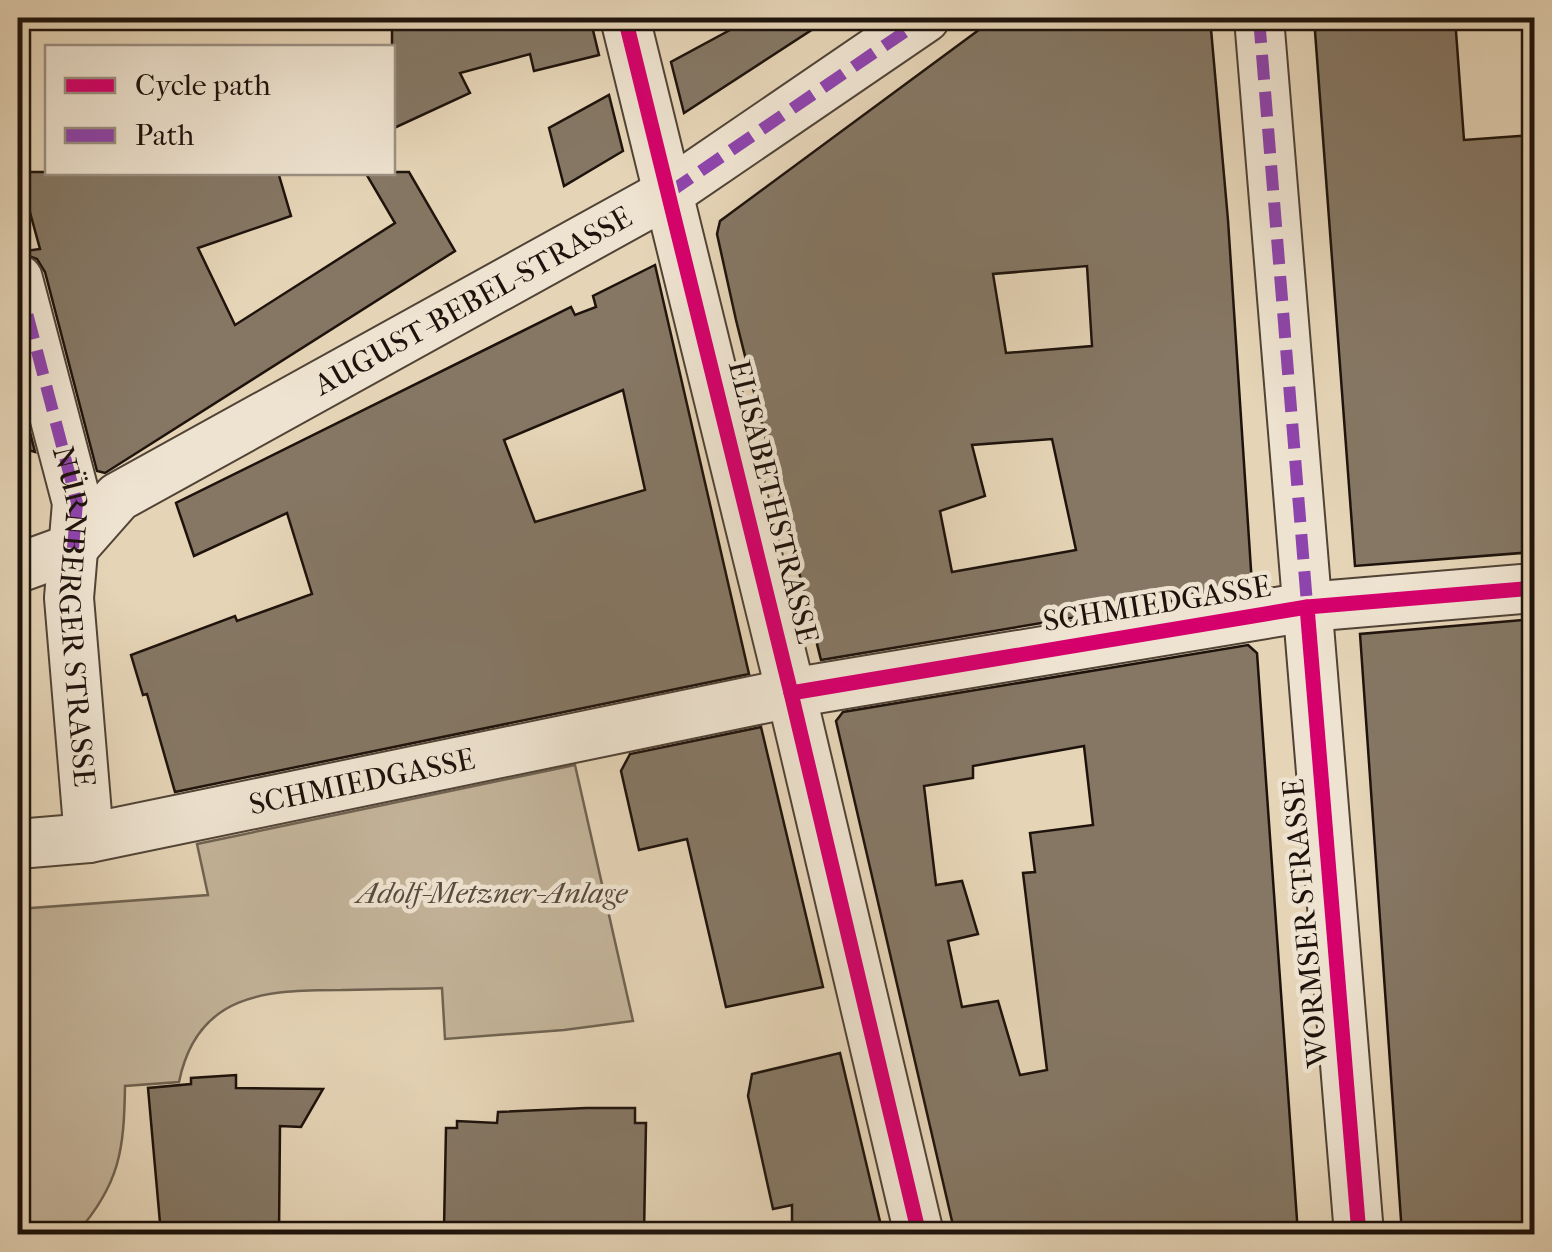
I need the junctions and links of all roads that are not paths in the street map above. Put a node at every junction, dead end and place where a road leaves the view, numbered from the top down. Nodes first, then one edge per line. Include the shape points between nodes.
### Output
1 (626, 18) edge
2 (925, 18) edge
3 (1259, 18) edge
4 (670, 192) junction
5 (18, 279) edge
6 (73, 548) junction
7 (18, 568) edge
8 (1534, 588) edge
9 (1307, 607) junction
10 (791, 692) junction
11 (89, 838) junction
12 (18, 844) edge
13 (919, 1234) edge
14 (1359, 1234) edge

1 - 4 street, ELISABETHSTRASSE
2 - 4 street, AUGUST-BEBEL-STRASSE
3 - 9 street, WORMSER STRASSE
4 - 6 street, AUGUST-BEBEL-STRASSE via 118,497
4 - 10 street, ELISABETHSTRASSE
5 - 6 street, NÜRNBERGER STRASSE via 77,503
6 - 7 street
6 - 11 street, NÜRNBERGER STRASSE via 70,598
8 - 9 street, SCHMIEDGASSE
9 - 10 street, SCHMIEDGASSE
9 - 14 street, WORMSER STRASSE
10 - 11 street, SCHMIEDGASSE
10 - 13 street, ELISABETHSTRASSE
11 - 12 street, SCHMIEDGASSE

